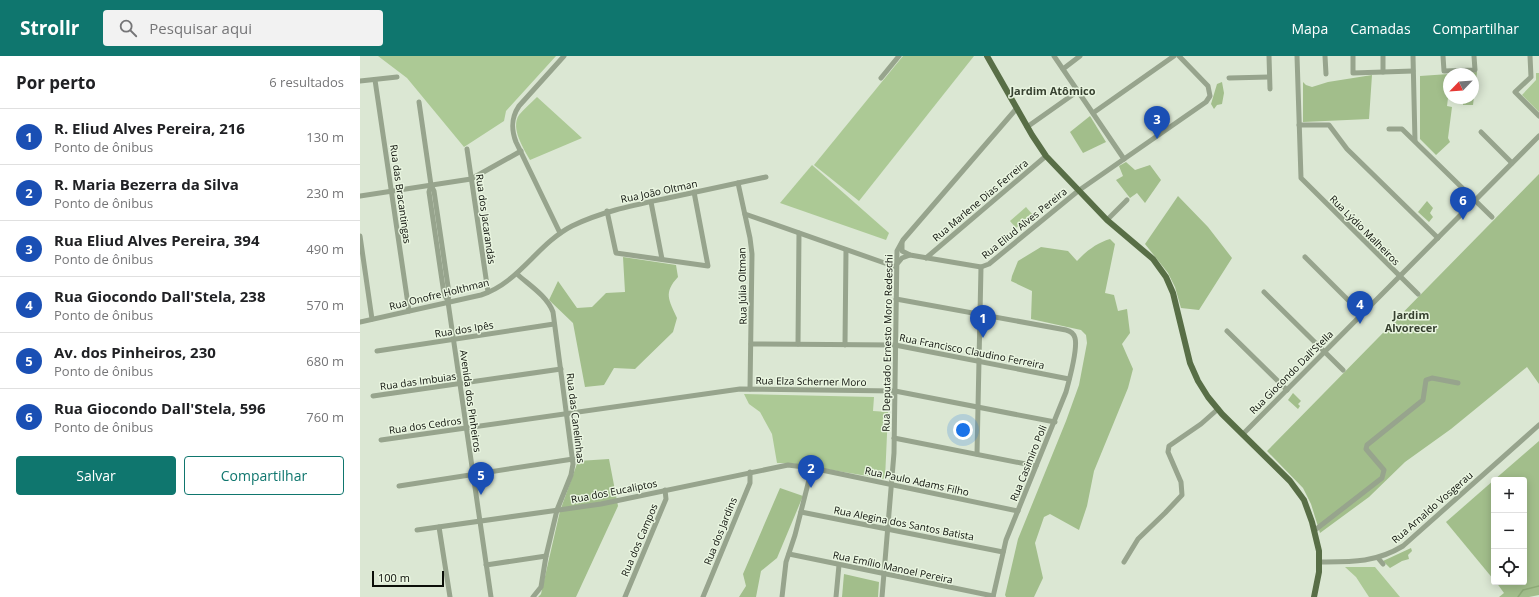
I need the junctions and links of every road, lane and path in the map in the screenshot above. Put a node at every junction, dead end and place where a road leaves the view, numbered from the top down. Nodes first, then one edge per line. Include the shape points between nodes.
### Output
1 (564, 56) edge
2 (899, 56) edge
3 (987, 56) edge
4 (1054, 56) edge
5 (1080, 56) edge
6 (1174, 56) edge
7 (1179, 56) edge
8 (1269, 56) edge
9 (1297, 56) edge
10 (1326, 56) edge
11 (1353, 56) edge
12 (1383, 56) edge
13 (1412, 56) edge
14 (1444, 56) edge
15 (1474, 56) edge
16 (1530, 56) edge
17 (1063, 68) junction
18 (1413, 71) junction
19 (1383, 72) junction
20 (1326, 74) dead end
21 (397, 77) dead end
22 (1269, 77) junction
23 (881, 78) dead end
24 (1229, 78) dead end
25 (375, 80) junction
26 (360, 81) edge
27 (1270, 89) dead end
28 (1078, 91) junction
29 (419, 102) dead end
30 (1017, 108) junction
31 (1093, 113) junction
32 (1539, 116) edge
33 (1299, 125) junction
34 (1027, 127) junction
35 (1389, 129) dead end
36 (1481, 132) dead end
37 (1539, 136) edge
38 (1415, 141) junction
39 (467, 149) dead end
40 (521, 150) junction
41 (1046, 156) junction
42 (1124, 159) junction
43 (1512, 163) junction
44 (766, 177) dead end
45 (471, 179) junction
46 (738, 183) junction
47 (431, 185) junction
48 (391, 191) junction
49 (1078, 191) junction
50 (694, 192) junction
51 (360, 196) edge
52 (1127, 200) dead end
53 (1475, 200) junction
54 (651, 202) junction
55 (607, 211) junction
56 (745, 214) junction
57 (1492, 217) dead end
58 (1107, 220) junction
59 (560, 233) junction
60 (799, 233) junction
61 (360, 236) edge
62 (1438, 238) junction
63 (903, 240) junction
64 (846, 250) junction
65 (910, 255) junction
66 (1305, 257) dead end
67 (926, 258) junction
68 (662, 259) junction
69 (896, 267) junction
70 (981, 267) junction
71 (517, 274) junction
72 (1399, 276) junction
73 (488, 292) junction
74 (1264, 292) dead end
75 (1418, 294) dead end
76 (896, 299) junction
77 (448, 302) junction
78 (409, 311) junction
79 (1362, 314) junction
80 (980, 315) junction
81 (372, 319) junction
82 (360, 322) edge
83 (554, 324) junction
84 (1227, 331) dead end
85 (453, 339) junction
86 (751, 344) junction
87 (798, 344) junction
88 (845, 345) junction
89 (895, 345) junction
90 (377, 351) dead end
91 (1324, 352) junction
92 (979, 362) junction
93 (560, 369) junction
94 (1343, 370) dead end
95 (1069, 379) junction
96 (1458, 383) dead end
97 (460, 384) junction
98 (750, 389) junction
99 (1287, 390) junction
100 (895, 391) junction
101 (373, 396) dead end
102 (978, 407) junction
103 (1218, 409) junction
104 (567, 414) junction
105 (1054, 422) junction
106 (1539, 425) edge
107 (466, 428) junction
108 (1243, 434) junction
109 (894, 438) junction
110 (381, 440) dead end
111 (976, 454) junction
112 (573, 459) junction
113 (1036, 466) junction
114 (812, 468) junction
115 (750, 472) junction
116 (473, 474) junction
117 (891, 485) junction
118 (399, 486) dead end
119 (665, 490) junction
120 (557, 510) junction
121 (1018, 511) junction
122 (801, 512) junction
123 (480, 521) junction
124 (439, 527) junction
125 (888, 529) junction
126 (417, 530) dead end
127 (1315, 530) junction
128 (1003, 552) junction
129 (789, 554) junction
130 (546, 556) junction
131 (1378, 558) junction
132 (1124, 562) dead end
133 (1320, 562) junction
134 (486, 564) junction
135 (1383, 564) dead end
136 (839, 565) junction
137 (884, 574) junction
138 (450, 597) edge
139 (491, 597) edge
140 (533, 597) edge
141 (625, 597) edge
142 (703, 597) edge
143 (782, 597) edge
144 (836, 597) edge
145 (882, 597) edge
146 (993, 597) edge
147 (1314, 597) edge

1 - 40 street via 519,106 514,115 513,131
2 - 23 street
3 - 30 main road
4 - 17 street
5 - 17 street
6 - 31 street
7 - 42 street, Rua Eliud Alves Pereira via 1208,86 1210,96 1202,105
8 - 22 street
9 - 33 street
10 - 20 street
11 - 19 street via 1354,73
12 - 19 street
13 - 18 street
14 - 15 street via 1444,71 1475,70
16 - 32 street via 1531,76 1515,92
17 - 28 street
18 - 19 street
18 - 38 street
21 - 25 street
22 - 24 street
22 - 27 street
25 - 26 street
25 - 48 street, Rua das Bracantingas
28 - 31 street
28 - 34 street
29 - 47 street, Avenida dos Pinheiros
30 - 34 main road
30 - 63 street, Rua Deputado Ernesto Moro Redeschi
31 - 42 street
33 - 62 street via 1329,125 1347,150
33 - 72 street, Rua Lýdio Malheiros via 1301,178
34 - 41 main road
35 - 38 street via 1402,128
36 - 43 street
37 - 43 street, Rua Giocondo Dall'Stella
38 - 53 street
39 - 45 street, Rua dos Jacarandás
40 - 45 street
40 - 59 street
41 - 49 main road
41 - 67 street, Rua Marlene Dias Ferreira
42 - 49 street, Rua Eliud Alves Pereira
43 - 53 street, Rua Giocondo Dall'Stella
44 - 46 street, Rua João Oltman
45 - 47 street
45 - 73 street, Rua dos Jacarandás
46 - 50 street, Rua João Oltman
46 - 56 street, Rua Júlia Oltman
47 - 48 street
47 - 77 street, Avenida dos Pinheiros via 429,192 444,294
48 - 51 street
48 - 78 street, Rua das Bracantingas
49 - 58 main road
49 - 70 street, Rua Eliud Alves Pereira via 994,261
50 - 54 street, Rua João Oltman
50 - 68 street via 708,266
52 - 58 street
53 - 57 street
53 - 62 street, Rua Giocondo Dall'Stella
54 - 55 street, Rua João Oltman
54 - 68 street
55 - 59 street, Rua João Oltman
55 - 68 street via 616,252
56 - 60 street
56 - 86 street, Rua Júlia Oltman via 752,254
58 - 103 main road via 1153,258 1166,277 1173,293 1194,373
59 - 71 street, Rua Onofre Holthman
60 - 64 street
60 - 87 street
61 - 81 street
62 - 72 street, Rua Giocondo Dall'Stella
63 - 65 street via 902,251
63 - 69 street, Rua Deputado Ernesto Moro Redeschi via 897,251
64 - 69 street
64 - 88 street
65 - 67 street
65 - 69 street via 900,259
66 - 79 street
67 - 70 street
69 - 76 street, Rua Deputado Ernesto Moro Redeschi
70 - 80 street, Rua Eliud Alves Pereira
71 - 73 street, Rua Onofre Holthman via 502,286
71 - 83 street, Rua das Canelinhas via 548,302 553,312
72 - 75 street, Rua Lýdio Malheiros
72 - 79 street, Rua Giocondo Dall'Stella
73 - 77 street, Rua Onofre Holthman
74 - 91 street
76 - 80 street
76 - 89 street, Rua Deputado Ernesto Moro Redeschi
77 - 78 street, Rua Onofre Holthman
77 - 85 street, Avenida dos Pinheiros
78 - 81 street, Rua Onofre Holthman
79 - 91 street, Rua Giocondo Dall'Stella
80 - 92 street, Rua Eliud Alves Pereira
80 - 95 street, Rua Casimiro Poli via 1069,331 1074,336 1076,344
81 - 82 street, Rua Onofre Holthman
83 - 85 street, Rua dos Ipês
83 - 93 street, Rua das Canelinhas
84 - 99 street
85 - 90 street, Rua dos Ipês
85 - 97 street, Avenida dos Pinheiros
86 - 87 street, Rua Francisco Claudino Ferreira
86 - 98 street, Rua Júlia Oltman
87 - 88 street, Rua Francisco Claudino Ferreira
88 - 89 street, Rua Francisco Claudino Ferreira
89 - 92 street, Rua Francisco Claudino Ferreira
89 - 100 street, Rua Deputado Ernesto Moro Redeschi
91 - 94 street
91 - 99 street, Rua Giocondo Dall'Stella
92 - 95 street, Rua Francisco Claudino Ferreira
92 - 102 street, Rua Eliud Alves Pereira
93 - 97 street, Rua das Imbuias
93 - 104 street, Rua das Canelinhas
95 - 105 street, Rua Casimiro Poli
96 - 127 street via 1432,378 1426,380 1423,400 1367,445 1366,449 1384,470 1382,478
97 - 101 street, Rua das Imbuias
97 - 107 street, Avenida dos Pinheiros
98 - 100 street, Rua Elza Scherner Moro
98 - 104 street, Rua Elza Scherner Moro
99 - 108 street, Rua Giocondo Dall'Stella
100 - 102 street, Rua Elza Scherner Moro
100 - 109 street, Rua Deputado Ernesto Moro Redeschi
102 - 105 street, Rua Elza Scherner Moro
102 - 111 street, Rua Eliud Alves Pereira
103 - 108 main road
103 - 132 street via 1169,446 1168,452 1181,482 1182,495 1138,539
104 - 107 street, Rua dos Cedros
104 - 112 street, Rua das Canelinhas
105 - 113 street, Rua Casimiro Poli
106 - 131 street, Rua Arnaldo Vosgerau via 1413,542
107 - 110 street, Rua dos Cedros
107 - 116 street, Avenida dos Pinheiros
108 - 127 main road via 1295,487 1307,507
109 - 111 street
109 - 117 street, Rua Deputado Ernesto Moro Redeschi
111 - 113 street
112 - 116 street
112 - 120 street, Rua das Canelinhas via 573,469
113 - 121 street, Rua Casimiro Poli
114 - 115 street, Rua dos Eucaliptos via 788,464
114 - 117 street, Rua Paulo Adams Filho
114 - 122 street
115 - 119 street, Rua dos Eucaliptos
115 - 142 street, Rua dos Jardins via 750,483
116 - 118 street
116 - 123 street, Avenida dos Pinheiros
117 - 121 street, Rua Paulo Adams Filho
117 - 125 street, Rua Deputado Ernesto Moro Redeschi
119 - 120 street, Rua dos Eucaliptos via 606,503
119 - 141 street, Rua dos Campos via 666,499
120 - 123 street, Rua dos Eucaliptos
120 - 130 street, Rua das Canelinhas
121 - 128 street, Rua Casimiro Poli
122 - 125 street, Rua Alegina dos Santos Batista
122 - 129 street
123 - 124 street, Rua dos Eucaliptos
123 - 134 street, Avenida dos Pinheiros
124 - 126 street, Rua dos Eucaliptos
124 - 138 street
125 - 128 street, Rua Alegina dos Santos Batista
125 - 137 street, Rua Deputado Ernesto Moro Redeschi
127 - 133 main road
128 - 146 street, Rua Casimiro Poli
129 - 136 street, Rua Emílio Manoel Pereira
129 - 143 street
130 - 134 street
130 - 140 street, Rua das Canelinhas via 540,587
131 - 133 street, Rua Arnaldo Vosgerau via 1354,562
131 - 135 street
133 - 147 main road
134 - 139 street, Avenida dos Pinheiros
136 - 137 street, Rua Emílio Manoel Pereira
136 - 144 street
137 - 145 street, Rua Deputado Ernesto Moro Redeschi
137 - 146 street, Rua Emílio Manoel Pereira

